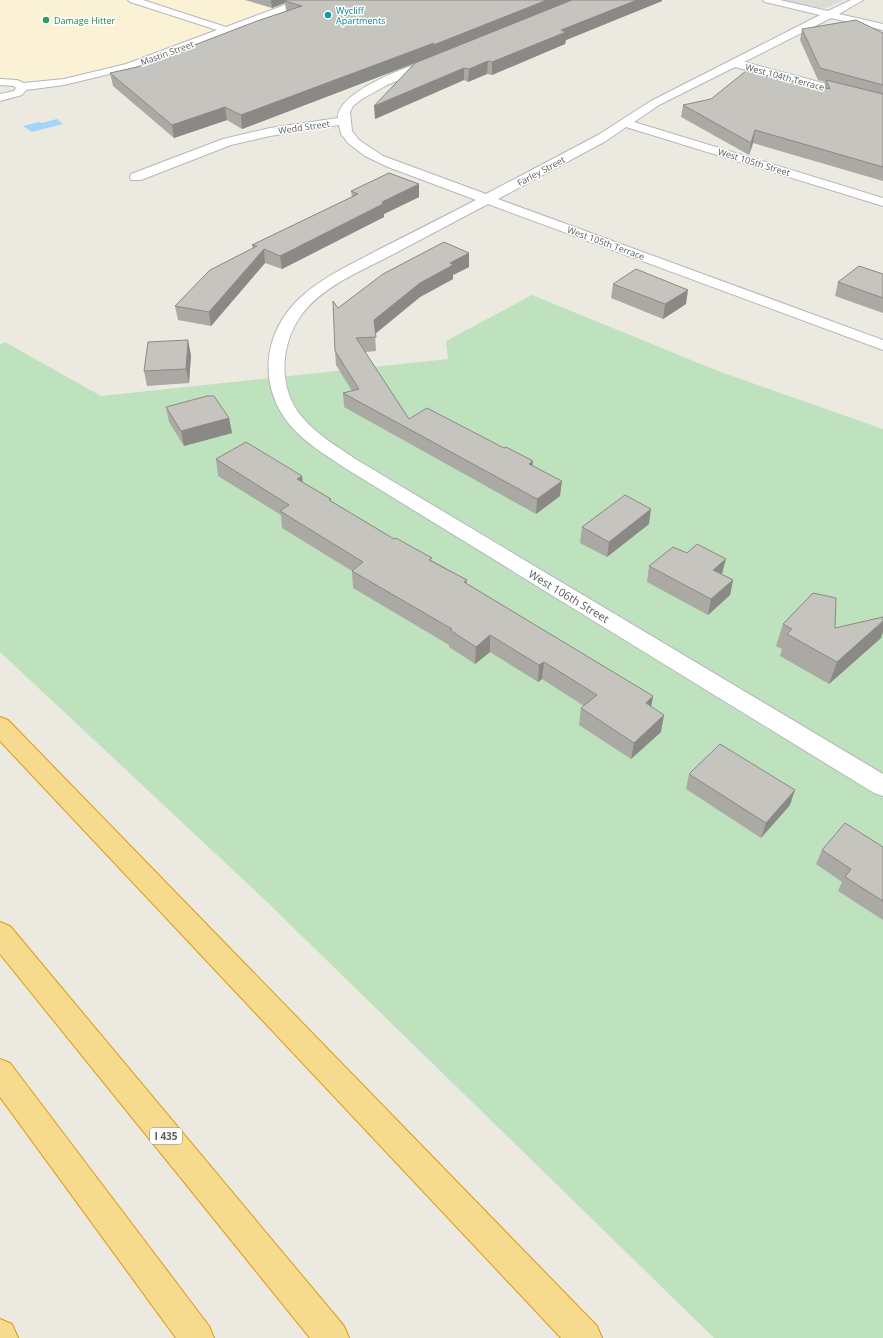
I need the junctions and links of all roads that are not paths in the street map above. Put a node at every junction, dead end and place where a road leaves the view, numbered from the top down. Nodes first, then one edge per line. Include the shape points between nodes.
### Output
1 (133, 0) edge
2 (307, 0) edge
3 (768, 0) edge
4 (858, 0) edge
5 (829, 14) junction
6 (883, 27) edge
7 (227, 30) junction
8 (444, 58) edge
9 (734, 63) junction
10 (0, 82) edge
11 (22, 87) junction
12 (0, 98) edge
13 (883, 103) edge
14 (344, 121) junction
15 (625, 123) junction
16 (136, 177) dead end
17 (487, 199) junction
18 (883, 202) edge
19 (883, 345) edge
20 (277, 383) joint
21 (0, 726) edge
22 (883, 786) edge
23 (0, 934) edge
24 (0, 1073) edge
25 (197, 1338) edge
26 (332, 1338) edge
27 (585, 1338) edge

1 - 7 street
2 - 7 street, Mastin Street
3 - 5 street
4 - 5 street, Farley Street
5 - 6 street
5 - 9 street, Farley Street
7 - 11 street, Mastin Street via 130,66 64,82
8 - 14 street, Wedd Street via 361,94 346,108
9 - 13 street, West 104th Terrace
9 - 15 street, Farley Street via 655,104
10 - 11 street via 17,83
11 - 12 street via 18,93
14 - 16 street, Wedd Street via 286,129 227,142
14 - 17 street, West 105th Terrace via 348,137 367,153
15 - 17 street, Farley Street via 583,149
15 - 18 street, West 105th Street
17 - 19 street, West 105th Terrace
17 - 20 street, Farley Street via 340,276 307,299 290,319 279,341 275,362
20 - 22 street, West 106th Street via 295,420 318,442 346,461
21 - 27 highway
23 - 26 highway, I 435
24 - 25 highway

